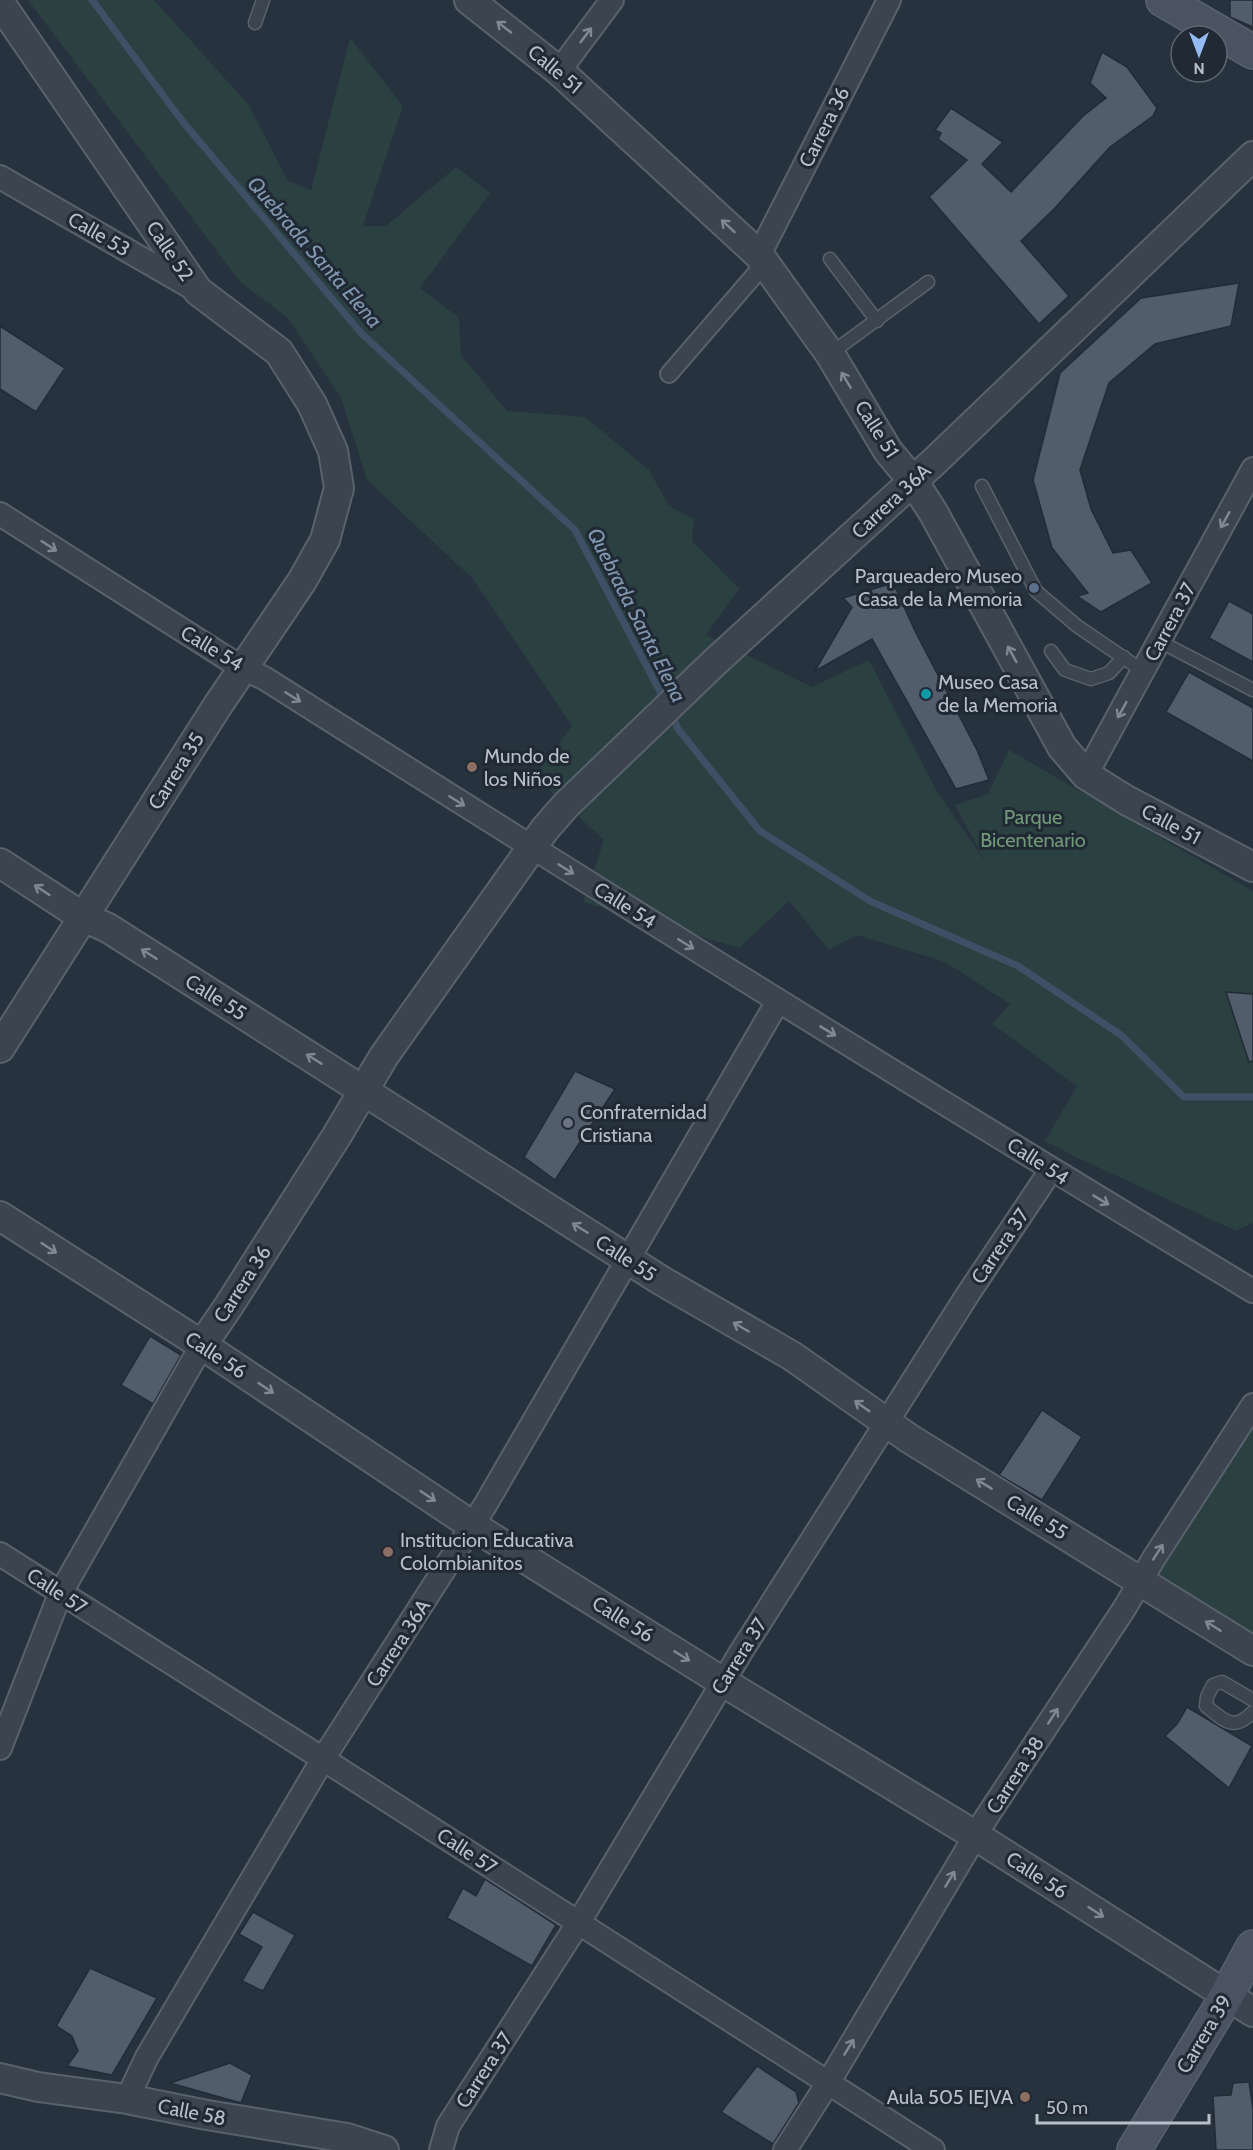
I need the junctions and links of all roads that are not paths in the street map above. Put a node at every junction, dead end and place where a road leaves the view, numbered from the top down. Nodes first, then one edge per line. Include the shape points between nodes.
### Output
1 (263, 0) edge
2 (469, 0) edge
3 (612, 0) edge
4 (889, 0) edge
5 (1163, 0) edge
6 (0, 3) edge
7 (255, 23) dead end
8 (1253, 52) edge
9 (559, 71) junction
10 (1253, 156) edge
11 (0, 177) edge
12 (762, 259) junction
13 (830, 259) dead end
14 (928, 282) dead end
15 (198, 291) junction
16 (877, 321) junction
17 (830, 354) junction
18 (669, 374) dead end
19 (1251, 476) edge
20 (913, 481) junction
21 (982, 486) dead end
22 (339, 488) joint
23 (0, 514) edge
24 (1160, 641) junction
25 (1051, 651) dead end
26 (1124, 657) junction
27 (242, 668) junction
28 (1143, 671) junction
29 (1253, 690) edge
30 (1086, 775) junction
31 (532, 847) junction
32 (0, 863) edge
33 (1253, 867) edge
34 (83, 917) junction
35 (778, 1001) junction
36 (0, 1048) edge
37 (364, 1090) junction
38 (1051, 1170) junction
39 (0, 1216) edge
40 (629, 1259) junction
41 (1253, 1291) edge
42 (201, 1345) junction
43 (1253, 1405) edge
44 (886, 1423) junction
45 (473, 1526) junction
46 (0, 1554) edge
47 (1141, 1581) junction
48 (60, 1594) junction
49 (1253, 1651) edge
50 (723, 1682) junction
51 (1253, 1700) edge
52 (1253, 1712) edge
53 (0, 1748) edge
54 (323, 1759) junction
55 (976, 1836) junction
56 (579, 1922) junction
57 (1253, 1947) edge
58 (1240, 2004) edge
59 (0, 2078) edge
60 (828, 2083) junction
61 (127, 2099) junction
62 (384, 2150) edge
63 (441, 2150) edge
64 (785, 2150) edge
65 (933, 2150) edge
66 (1134, 2150) edge

1 - 7 lane
9 -> 2 street, Calle 51
9 -> 3 street
4 - 12 street, Carrera 36
5 - 8 main road
6 - 15 street, Calle 52
12 -> 9 street, Calle 51
10 - 20 street, Carrera 36A
11 - 15 street, Calle 53
12 - 17 street, Calle 51
12 - 18 street
13 - 16 lane
14 - 16 lane
15 - 22 street, Calle 52 via 279,352 312,404 333,451
16 - 17 lane
20 -> 17 street, Calle 51 via 888,451
19 -> 24 street, Carrera 37
30 -> 20 street, Calle 51 via 1062,747
20 - 31 street, Carrera 36A via 716,661 566,806
21 - 26 lane via 1036,591 1077,626
22 - 27 street, Carrera 35 via 325,540 302,581
23 -> 27 street, Calle 54
24 - 28 street, Carrera 37
24 - 29 lane
25 - 26 lane via 1065,670 1091,679 1109,672
26 - 28 lane
27 -> 31 street, Calle 54 via 264,678
27 - 34 street, Carrera 35
28 -> 30 street, Carrera 37
30 - 33 street, Calle 51
31 -> 35 street, Calle 54
31 - 37 street, Carrera 36
34 -> 32 street, Calle 55
34 - 36 street, Carrera 35
37 -> 34 street, Calle 55 via 108,928
35 -> 38 street, Calle 54
35 - 40 street, Carrera 36A
40 -> 37 street, Calle 55
37 - 42 street, Carrera 36
38 -> 41 street, Calle 54
38 - 44 street, Carrera 37
39 -> 42 street, Calle 56
44 -> 40 street, Calle 55 via 792,1356
40 - 45 street, Carrera 36A
42 -> 45 street, Calle 56
42 - 48 street, Carrera 36
47 -> 43 street, Carrera 38
47 -> 44 street, Calle 55
44 - 50 street, Carrera 37
45 -> 50 street, Calle 56
45 - 54 street, Carrera 36A
46 - 48 street, Calle 57
49 -> 47 street, Calle 55
55 -> 47 street, Carrera 38
48 - 53 street, Carrera 36
48 - 54 street, Calle 57
50 - 55 street, Calle 56
50 - 56 street, Carrera 37
51 - 52 lane via 1222,1682 1213,1685 1206,1706 1225,1722 1234,1724
54 - 56 street, Calle 57
54 - 61 street, Carrera 36A via 147,2057
55 -> 58 street, Calle 56
60 -> 55 street, Carrera 38
56 - 60 street, Calle 57
56 - 63 street, Carrera 37 via 448,2126
57 - 58 main road, Carrera 39
58 - 66 main road, Carrera 39
59 - 61 street, Calle 58
60 - 64 street, Carrera 38
60 - 65 street, Calle 57
61 - 62 street, Calle 58 via 347,2138

